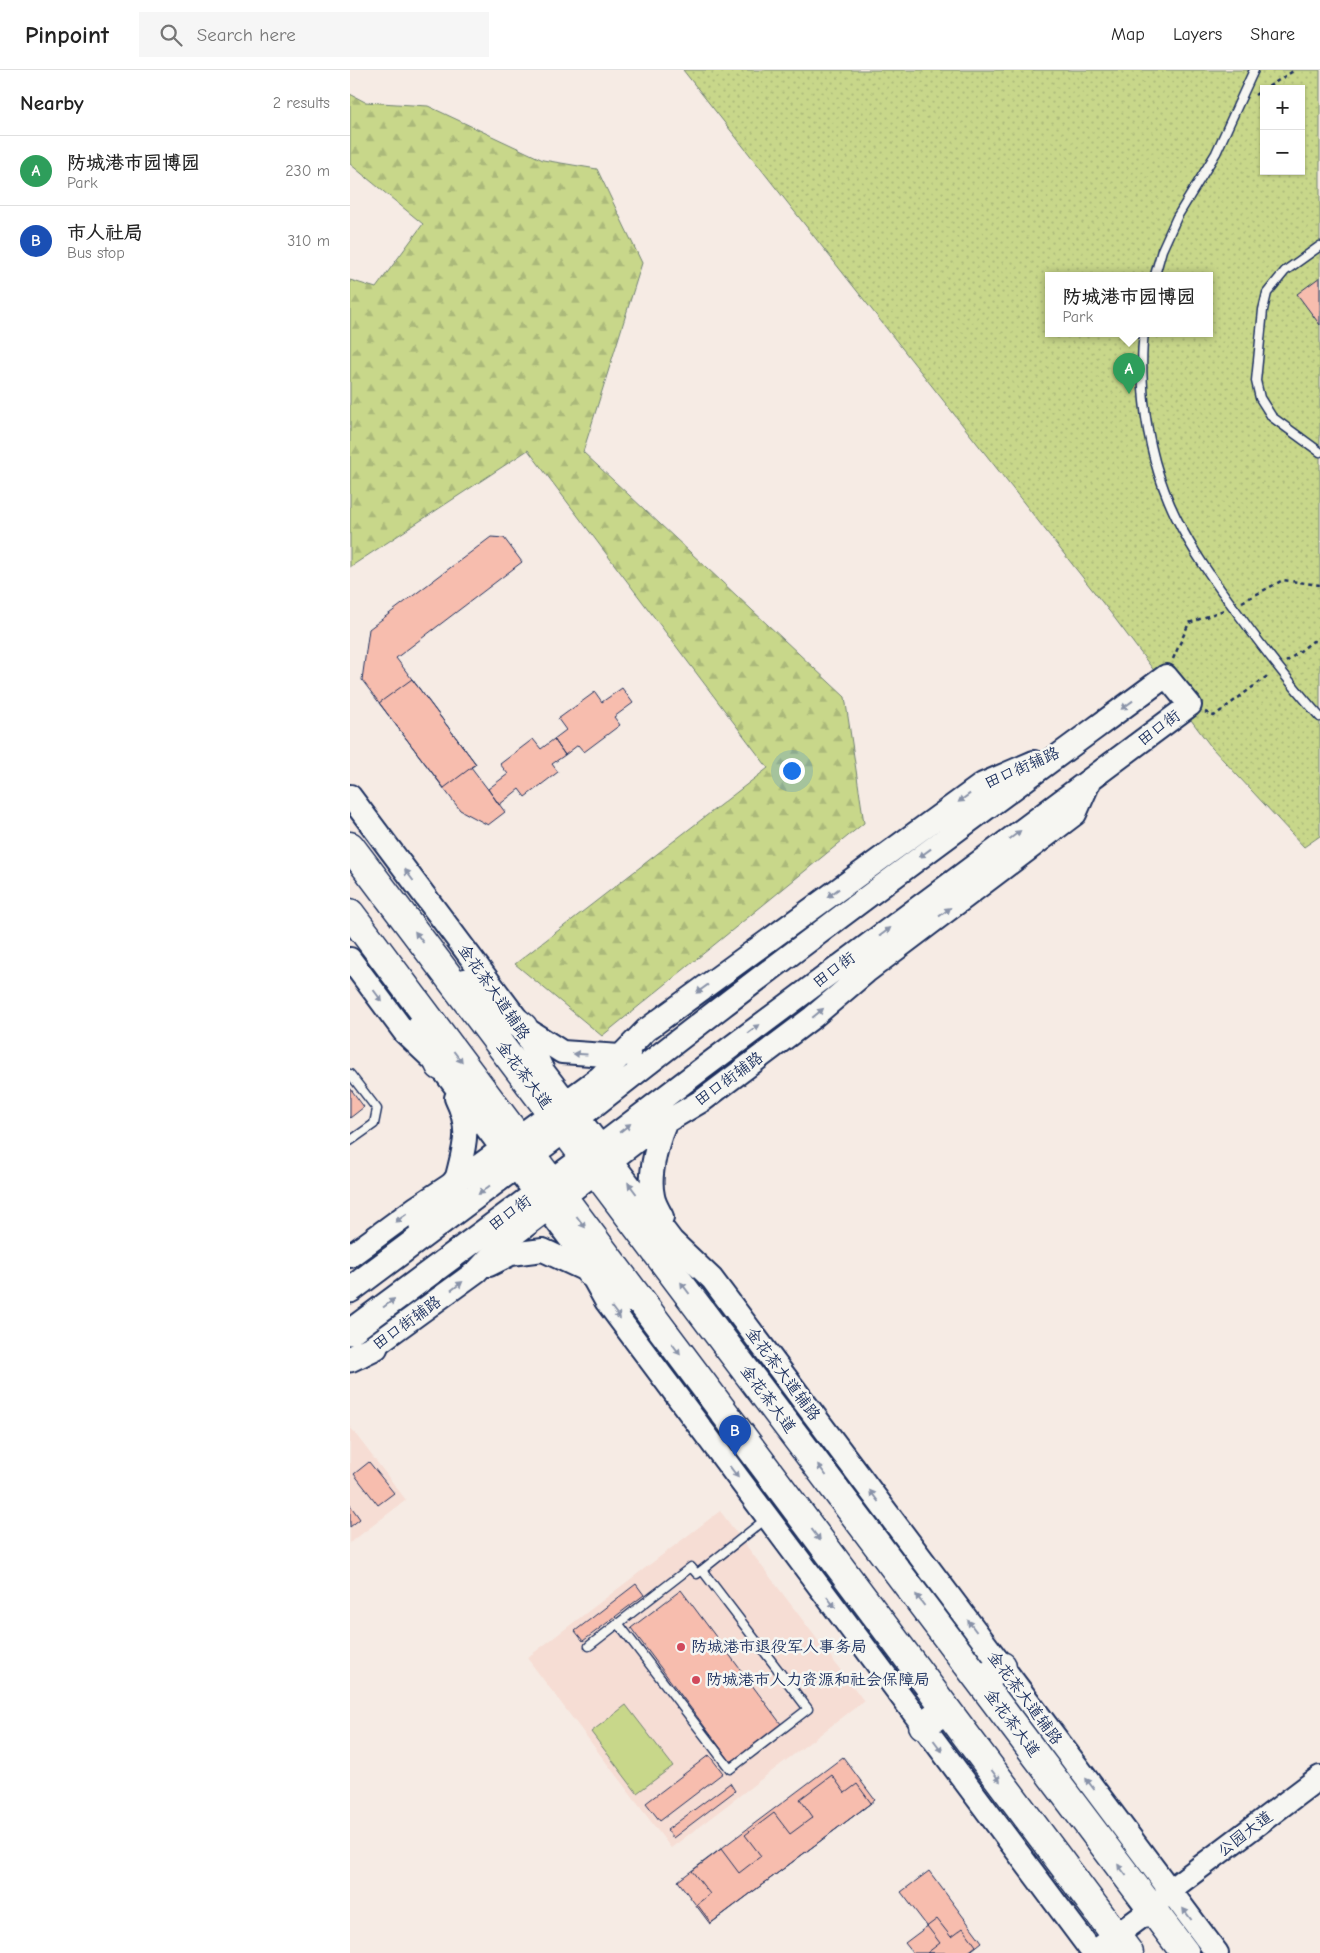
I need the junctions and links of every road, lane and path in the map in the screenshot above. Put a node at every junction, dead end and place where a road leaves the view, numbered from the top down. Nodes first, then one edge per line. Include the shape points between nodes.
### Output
1 (1254, 70) edge
2 (1295, 70) edge
3 (1254, 97) dead end
4 (1320, 246) edge
5 (1156, 272) edge
6 (1144, 337) edge
7 (1320, 452) edge
8 (1320, 642) edge
9 (1278, 668) junction
10 (1190, 705) junction
11 (1320, 717) edge
12 (1070, 746) junction
13 (350, 796) edge
14 (350, 846) edge
15 (974, 878) junction
16 (350, 913) edge
17 (782, 930) junction
18 (797, 948) junction
19 (350, 959) edge
20 (438, 961) junction
21 (398, 976) junction
22 (522, 1027) junction
23 (678, 1039) junction
24 (620, 1056) junction
25 (440, 1066) junction
26 (703, 1068) junction
27 (350, 1074) edge
28 (566, 1115) junction
29 (665, 1123) junction
30 (350, 1142) edge
31 (517, 1152) junction
32 (599, 1159) junction
33 (456, 1181) junction
34 (550, 1196) junction
35 (672, 1241) junction
36 (402, 1252) junction
37 (350, 1256) edge
38 (477, 1271) junction
39 (590, 1272) junction
40 (350, 1290) edge
41 (647, 1310) junction
42 (350, 1332) edge
43 (375, 1347) junction
44 (350, 1359) edge
45 (350, 1363) edge
46 (768, 1517) junction
47 (702, 1570) junction
48 (618, 1624) junction
49 (589, 1646) dead end
50 (991, 1674) junction
51 (946, 1709) junction
52 (923, 1725) junction
53 (1320, 1778) edge
54 (1161, 1900) junction
55 (1123, 1945) edge
56 (1093, 1953) edge
57 (1185, 1953) edge
58 (1217, 1953) edge

1 - 5 lane via 1216,153 1177,217
2 - 3 path via 1260,90
4 - 7 lane via 1285,271 1267,293 1256,381 1260,398 1272,417
6 - 9 lane via 1142,373 1147,427 1161,484 1174,517 1200,563
8 - 9 path via 1313,642
9 - 10 path via 1214,716
9 - 11 lane
10 -> 12 street, 田口街 via 1166,676
15 -> 10 street, 田口街 via 1090,779
12 -> 17 street, 田口街辅路 via 983,784
12 -> 18 street, 田口街
22 -> 13 street, 金花茶大道辅路
20 -> 14 highway, 金花茶大道
26 -> 15 street, 田口街
29 -> 15 street, 田口街辅路 via 703,1100 813,1017
16 - 21 highway
17 - 18 street
17 -> 24 street, 田口街辅路 via 646,1030
18 - 23 street, 田口街
19 -> 25 street via 405,1033
20 - 22 highway
20 - 28 highway, 金花茶大道
21 - 25 highway
21 -> 31 highway
24 -> 22 street via 562,1052
22 - 28 street, 金花茶大道辅路
23 - 24 street
23 - 28 street, 田口街
24 - 28 street, 田口街辅路
25 - 31 street
25 - 33 street via 464,1116 466,1141
26 - 29 street via 678,1099
32 -> 26 street, 田口街
27 - 30 lane via 376,1109 374,1124
28 - 31 main road, 田口街
28 - 32 highway, 金花茶大道
29 - 32 street, 田口街辅路
29 - 35 street via 653,1168 653,1196
31 - 33 street
31 - 34 highway
31 -> 36 main road, 田口街
32 - 34 main road, 田口街
35 -> 32 street, 金花茶大道辅路
50 -> 32 highway, 金花茶大道
33 - 36 main road
33 -> 37 street
34 - 38 street, 田口街辅路
34 - 39 street
34 -> 41 highway
42 -> 34 main road, 田口街
50 -> 35 street, 金花茶大道辅路 via 712,1279
36 - 40 main road, 田口街
38 - 39 street via 511,1254 543,1250
43 -> 38 street, 田口街辅路
39 - 41 highway
39 -> 46 street via 606,1301
41 -> 51 highway
43 - 44 main road
43 - 45 street, 田口街辅路
46 - 47 lane
46 -> 52 street
47 - 48 lane via 697,1574 691,1567
47 - 48 lane via 808,1709 730,1769
48 - 49 lane
54 -> 50 highway, 金花茶大道
51 - 52 highway
51 -> 55 highway
52 -> 56 street
53 - 54 street, 公园大道
54 - 55 street, 公园大道
54 - 57 highway, 金花茶大道
58 -> 54 street
55 - 56 street, 公园大道

